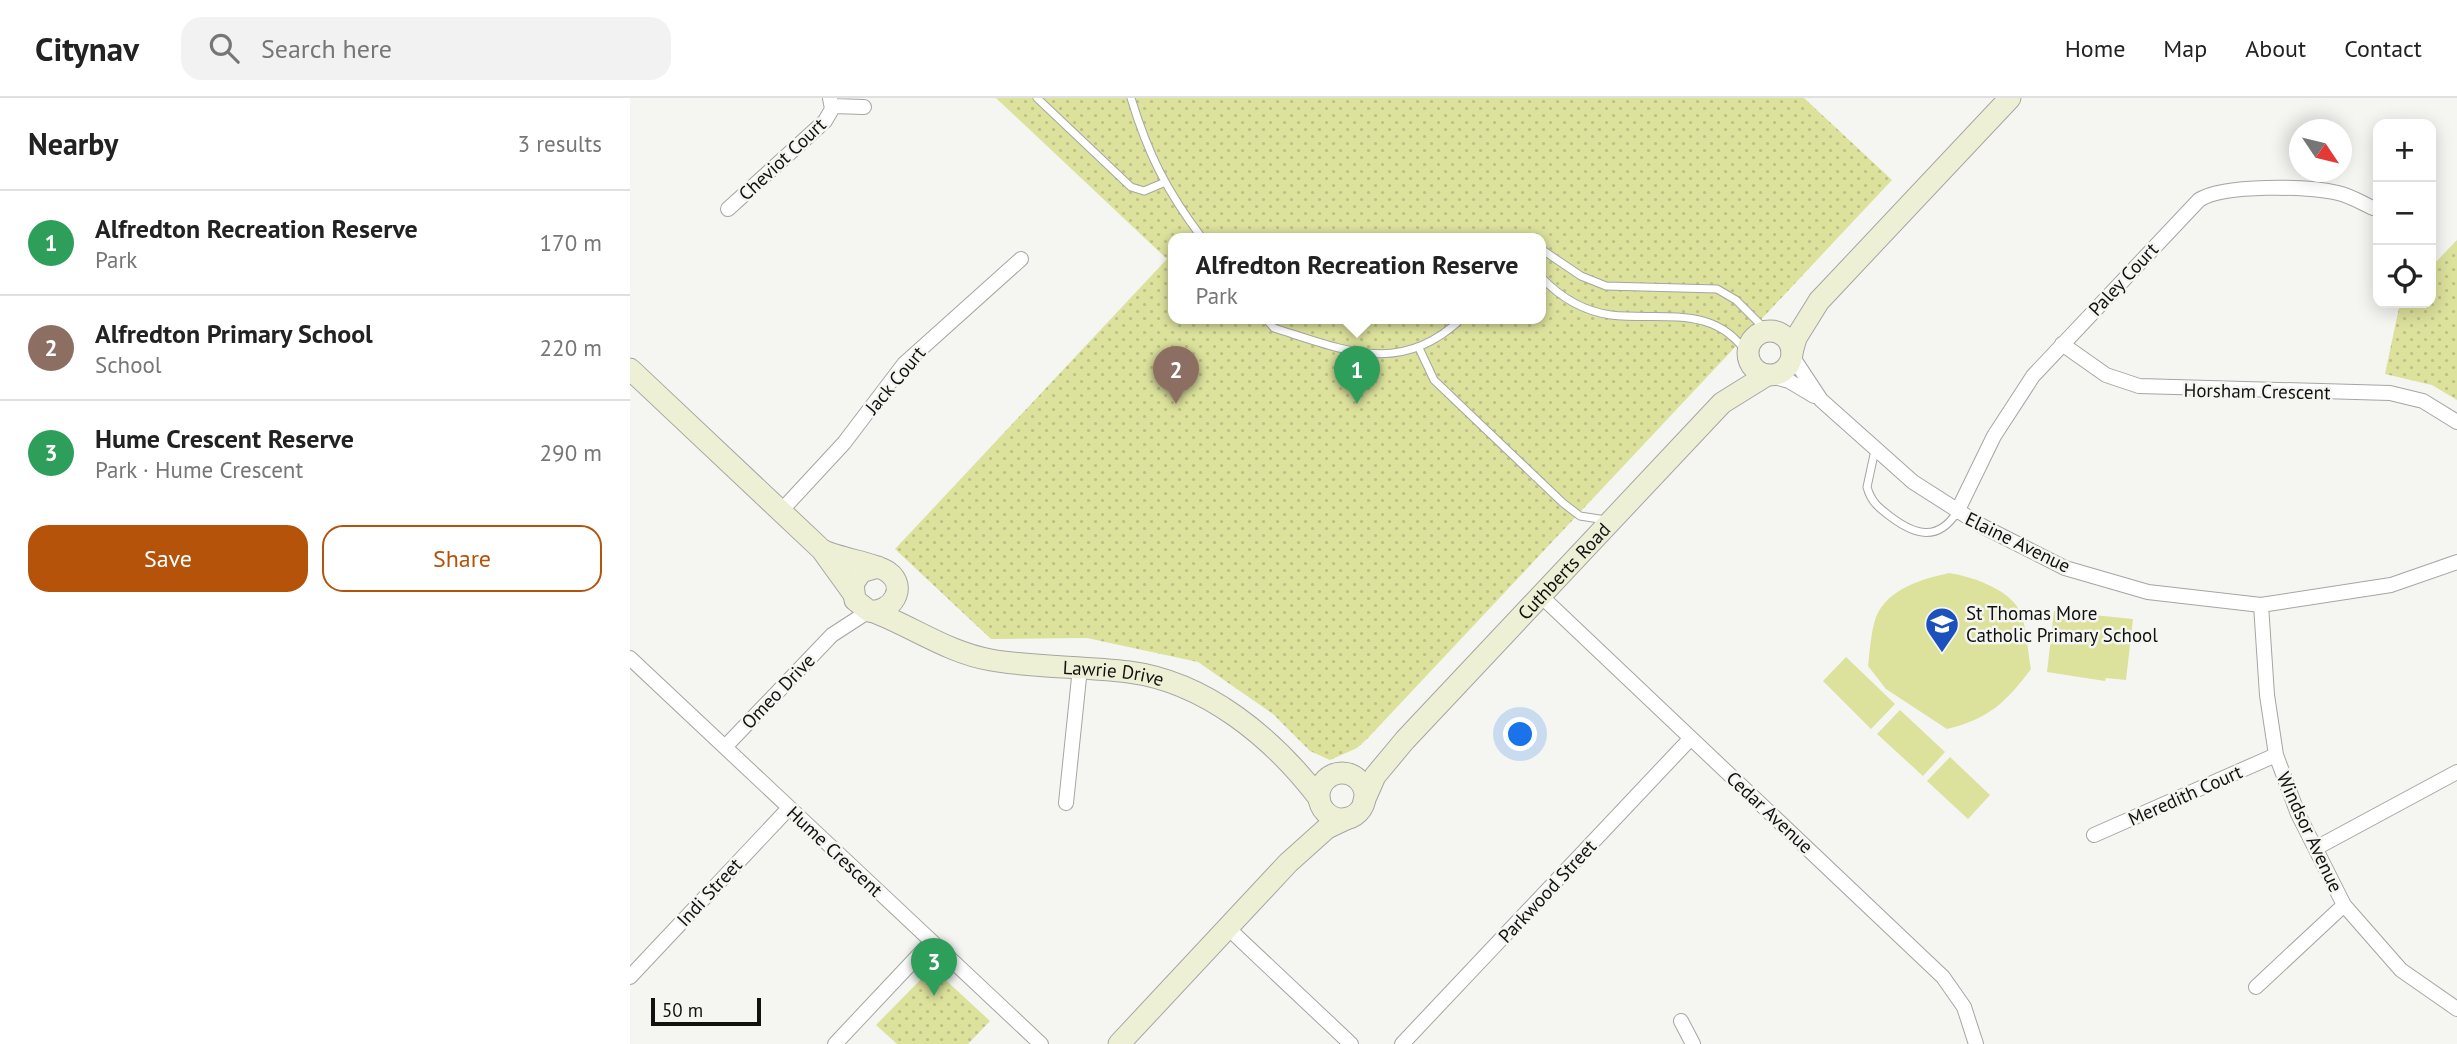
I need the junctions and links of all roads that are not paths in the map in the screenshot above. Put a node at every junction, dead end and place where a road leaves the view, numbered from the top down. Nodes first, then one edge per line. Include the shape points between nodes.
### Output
1 (1037, 98) edge
2 (1131, 98) edge
3 (2010, 98) edge
4 (831, 102) edge
5 (864, 107) dead end
6 (1163, 183) junction
7 (2373, 208) dead end
8 (727, 209) dead end
9 (1198, 233) edge
10 (1546, 252) edge
11 (1021, 259) dead end
12 (1546, 282) edge
13 (1819, 301) junction
14 (1270, 324) edge
15 (1455, 324) edge
16 (1769, 331) junction
17 (2062, 344) junction
18 (1419, 348) junction
19 (1792, 354) junction
20 (1748, 356) junction
21 (630, 369) edge
22 (1769, 375) junction
23 (1821, 400) junction
24 (1722, 403) junction
25 (2457, 422) edge
26 (1875, 450) junction
27 (781, 511) junction
28 (1957, 512) junction
29 (1612, 520) junction
30 (822, 550) junction
31 (2457, 562) edge
32 (878, 568) junction
33 (895, 581) junction
34 (853, 594) junction
35 (1541, 596) junction
36 (2261, 605) junction
37 (871, 611) junction
38 (832, 635) junction
39 (926, 635) junction
40 (630, 658) edge
41 (1080, 668) junction
42 (1691, 738) junction
43 (1405, 740) junction
44 (725, 747) junction
45 (2276, 755) junction
46 (1282, 757) junction
47 (2457, 772) edge
48 (1340, 773) junction
49 (1319, 799) junction
50 (1364, 801) junction
51 (1066, 803) dead end
52 (789, 808) junction
53 (1348, 818) junction
54 (2094, 835) dead end
55 (2316, 848) junction
56 (1288, 863) junction
57 (2344, 905) junction
58 (1229, 929) junction
59 (931, 942) junction
60 (630, 977) edge
61 (2256, 987) dead end
62 (2457, 1009) edge
63 (1681, 1021) dead end
64 (835, 1044) edge
65 (1041, 1044) edge
66 (1119, 1044) edge
67 (1351, 1044) edge
68 (1402, 1044) edge
69 (1693, 1044) edge
70 (1976, 1044) edge

1 - 6 lane via 1131,187 1144,191
2 - 6 lane
3 - 13 street
4 - 5 street, Cheviot Court
4 - 8 street, Cheviot Court via 821,126
6 - 9 lane
7 - 17 street, Paley Court via 2326,191 2232,189 2206,195
10 - 16 lane via 1606,286 1717,289
11 - 27 street, Jack Court via 904,364 844,443
12 - 20 lane via 1561,296 1595,311 1703,320 1731,334
13 - 16 street
13 - 19 street via 1798,333
14 - 18 lane via 1359,354
15 - 18 lane
16 - 19 street via 1785,337
16 - 20 street via 1754,338
17 - 25 street, Horsham Crescent via 2106,374 2139,386 2390,393 2423,401
17 - 28 street, Paley Court via 2005,415
18 - 29 lane via 1434,380 1569,508 1584,517
19 - 22 street via 1786,368
19 - 23 street, Elaine Avenue
20 - 22 street via 1754,369
20 - 24 street, Cuthberts Road
21 - 27 street
22 - 23 street, Elaine Avenue
22 - 24 street, Cuthberts Road
23 - 26 street, Elaine Avenue
24 - 29 street, Cuthberts Road
26 - 28 street, Elaine Avenue
26 - 28 lane via 1867,487 1879,508 1908,530 1923,534 1943,527
27 - 30 street
28 - 36 street, Elaine Avenue via 2065,568 2148,592
29 - 35 street, Cuthberts Road
30 - 32 street
30 - 34 street
31 - 36 street, Elaine Avenue via 2391,585
32 - 33 street
32 - 34 street via 858,575
33 - 37 street via 897,591 891,604
33 - 39 street, Lawrie Drive
34 - 37 street via 860,607
34 - 38 street, Omeo Drive
35 - 42 street, Cedar Avenue
35 - 43 street, Cuthberts Road
36 - 45 street, Windsor Avenue
37 - 38 street, Omeo Drive
37 - 39 street, Lawrie Drive
38 - 44 street, Omeo Drive
39 - 41 street, Lawrie Drive via 991,660
40 - 44 street, Hume Crescent
41 - 46 street, Lawrie Drive via 1150,676 1191,690 1222,707
41 - 51 street
42 - 68 street, Parkwood Street
42 - 70 street, Cedar Avenue via 1944,977 1964,1007
43 - 48 street, Cuthberts Road via 1364,766
43 - 50 street, Cuthberts Road via 1374,776
44 - 52 street, Hume Crescent
45 - 54 street, Meredith Court
45 - 55 street, Windsor Avenue
46 - 48 street, Lawrie Drive via 1319,771
46 - 49 street, Lawrie Drive
47 - 55 street
48 - 49 street via 1324,782
48 - 50 street via 1361,783
49 - 53 street via 1330,816
49 - 56 street via 1312,825
50 - 53 street
52 - 59 street, Hume Crescent
52 - 60 street, Indi Street
53 - 56 street via 1320,834
55 - 57 street, Windsor Avenue
56 - 58 street
57 - 61 street
57 - 62 street, Windsor Avenue via 2401,970
58 - 66 street
58 - 67 street
59 - 64 street
59 - 65 street, Hume Crescent
63 - 69 street

